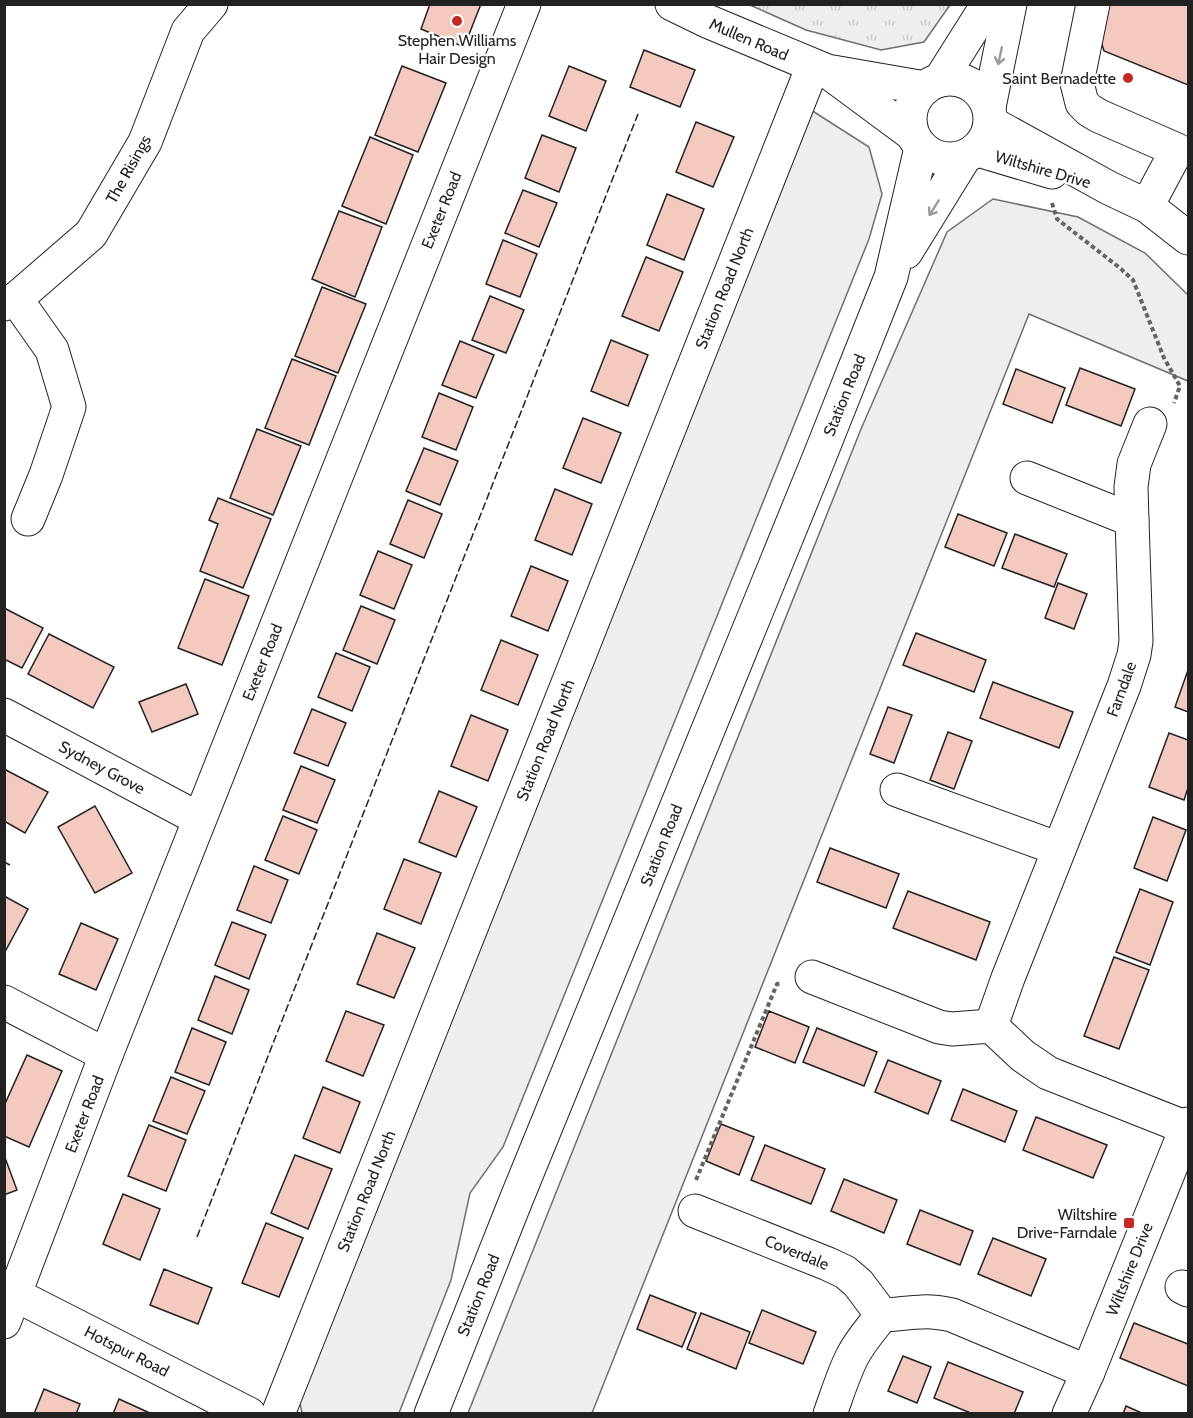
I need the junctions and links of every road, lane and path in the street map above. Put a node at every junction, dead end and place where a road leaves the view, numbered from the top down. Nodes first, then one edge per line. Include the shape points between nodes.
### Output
1 (211, 4) edge
2 (524, 4) edge
3 (672, 4) edge
4 (988, 4) edge
5 (1010, 4) edge
6 (1093, 4) edge
7 (820, 69) junction
8 (932, 84) junction
9 (981, 135) junction
10 (917, 141) junction
11 (1182, 153) edge
12 (1041, 168) junction
13 (1109, 188) junction
14 (1147, 206) junction
15 (1188, 238) edge
16 (891, 277) junction
17 (10, 302) edge
18 (1150, 424) joint
19 (1027, 478) dead end
20 (28, 519) dead end
21 (1132, 520) junction
22 (4, 715) edge
23 (897, 790) dead end
24 (199, 819) junction
25 (1059, 849) junction
26 (812, 977) joint
27 (4, 1002) edge
28 (991, 1026) junction
29 (106, 1055) junction
30 (1188, 1126) edge
31 (695, 1211) joint
32 (8, 1302) edge
33 (882, 1315) junction
34 (1088, 1372) junction
35 (249, 1413) edge
36 (278, 1413) edge
37 (431, 1413) edge
38 (830, 1413) edge
39 (1069, 1413) edge

1 - 17 street, The Risings via 188,31 145,142 91,234
2 - 24 street, Exeter Road
3 - 7 street, Mullen Road
4 - 8 street
5 -> 9 street, Station Road
6 - 11 street via 1077,83 1082,103 1099,116
7 - 8 street, Mullen Road
7 - 10 street, Mullen Road
7 - 36 street, Station Road North
8 - 9 street via 955,79 982,94
8 - 10 street via 914,101 909,117
9 - 10 street via 949,160 934,157
9 - 12 street, Wiltshire Drive
9 - 13 street, Wiltshire Drive
9 -> 16 street, Station Road
10 - 16 street, Station Road
11 - 14 street
12 - 13 street, Wiltshire Drive
12 - 18 path via 1057,219 1133,280 1164,358 1180,386 1167,422
13 - 14 street, Wiltshire Drive
14 - 15 street, Wiltshire Drive
16 - 37 street, Station Road
17 - 20 street via 52,351 69,407
18 - 21 street, Farndale via 1134,464
19 - 21 street
21 - 25 street, Farndale via 1134,656
22 - 24 street, Sydney Grove
23 - 25 street
24 - 29 street, Exeter Road
25 - 28 street, Farndale
26 - 28 street via 939,1027
26 - 31 path via 777,984 689,1195
27 - 29 street
28 - 30 street via 1048,1073
29 - 32 street, Exeter Road
30 - 34 street, Wiltshire Drive
31 - 33 street, Coverdale via 845,1272
32 - 35 street, Hotspur Road
33 - 34 street via 952,1315
33 - 38 street via 854,1354
34 - 39 street, Wiltshire Drive

